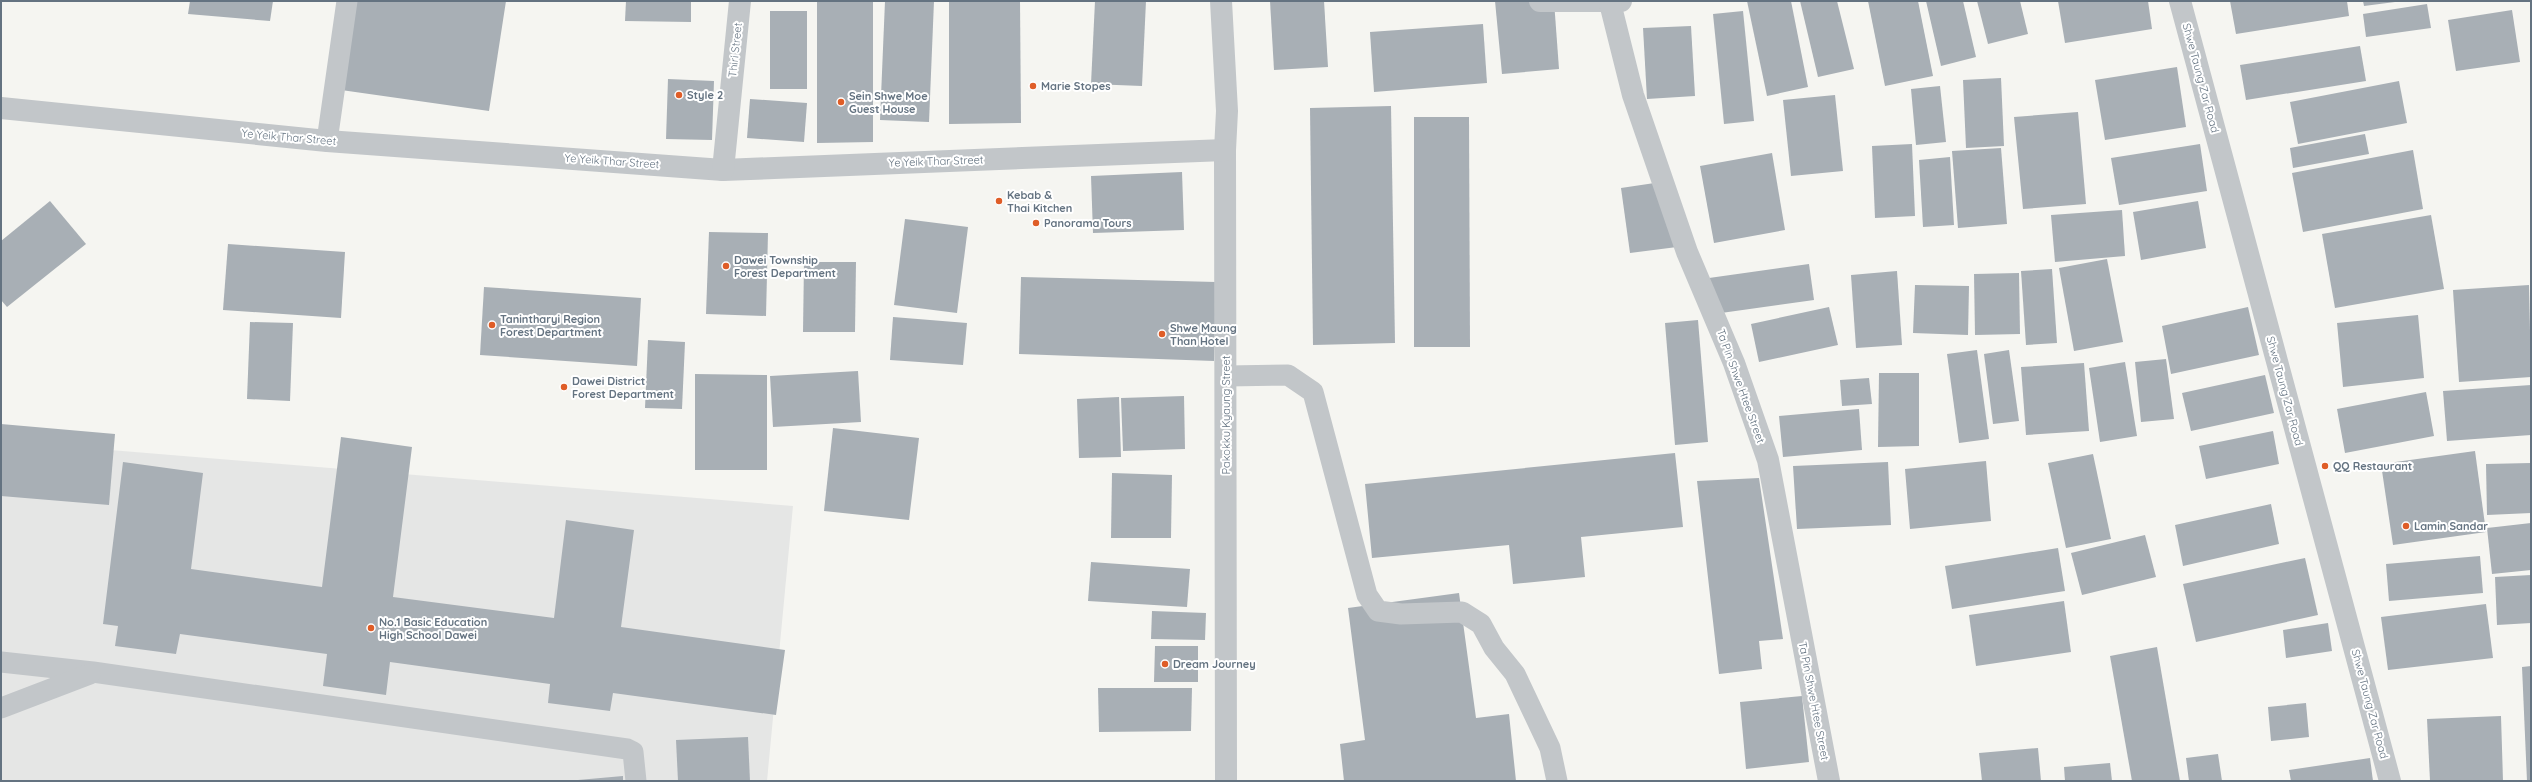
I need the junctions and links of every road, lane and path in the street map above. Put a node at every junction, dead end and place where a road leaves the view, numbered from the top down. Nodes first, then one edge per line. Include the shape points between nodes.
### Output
1 (346, 1) edge
2 (740, 1) edge
3 (1221, 1) edge
4 (1540, 1) edge
5 (2180, 1) edge
6 (1616, 2) edge
7 (1, 108) edge
8 (327, 140) junction
9 (1225, 150) junction
10 (723, 170) junction
11 (1226, 376) junction
12 (1, 662) edge
13 (94, 672) junction
14 (1, 708) edge
15 (636, 781) edge
16 (1226, 781) edge
17 (1557, 781) edge
18 (1829, 781) edge
19 (2390, 781) edge

1 - 8 lane
2 - 10 street, Thiri Street
3 - 9 street, Pakokku Kyaung Street via 1227,111
4 - 6 street
5 - 19 street, Shwe Taung Zar Road
6 - 18 street, Ta Pin Shwe Htee Street via 1633,95 1687,252 1734,363 1768,460
7 - 8 street, Ye Yeik Thar Street
8 - 10 street, Ye Yeik Thar Street
9 - 10 street, Ye Yeik Thar Street
9 - 11 street, Pakokku Kyaung Street
11 - 16 street, Pakokku Kyaung Street
11 - 17 lane via 1288,375 1313,392 1367,595 1378,611 1401,614 1462,612 1481,624 1494,648 1515,674 1550,748
12 - 13 lane
13 - 14 lane
13 - 15 lane via 627,749 633,752 635,758

